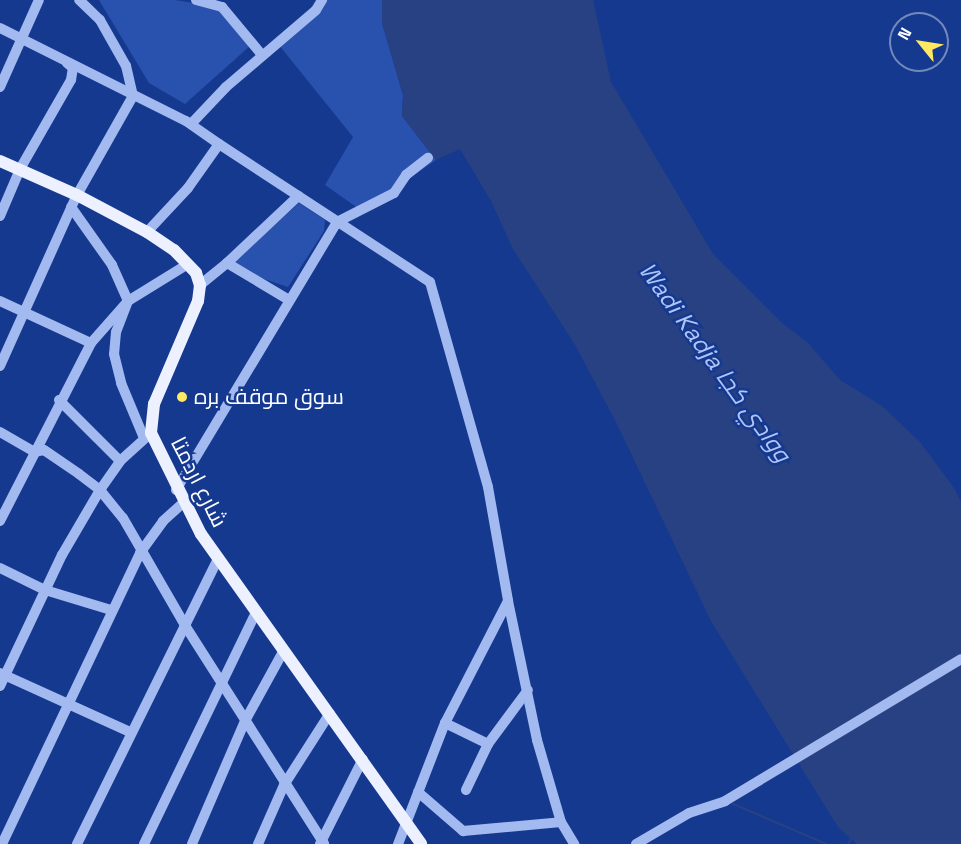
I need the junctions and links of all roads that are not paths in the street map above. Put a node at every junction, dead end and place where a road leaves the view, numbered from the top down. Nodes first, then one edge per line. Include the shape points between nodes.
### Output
1 (39, 0) edge
2 (79, 0) edge
3 (196, 0) edge
4 (322, 0) edge
5 (91, 4) edge
6 (0, 28) edge
7 (23, 40) junction
8 (262, 55) junction
9 (66, 61) junction
10 (0, 87) edge
11 (133, 96) junction
12 (191, 124) junction
13 (219, 144) junction
14 (428, 158) dead end
15 (0, 161) edge
16 (20, 170) junction
17 (77, 195) junction
18 (298, 196) junction
19 (71, 207) junction
20 (0, 216) edge
21 (337, 222) junction
22 (147, 232) junction
23 (227, 263) junction
24 (188, 264) junction
25 (200, 285) junction
26 (289, 300) junction
27 (0, 301) edge
28 (128, 301) junction
29 (24, 312) junction
30 (91, 343) junction
31 (0, 366) edge
32 (59, 400) junction
33 (0, 432) edge
34 (147, 435) junction
35 (34, 452) junction
36 (120, 461) junction
37 (100, 490) junction
38 (176, 490) junction
39 (183, 503) junction
40 (0, 520) edge
41 (140, 553) junction
42 (218, 559) junction
43 (0, 568) edge
44 (45, 590) junction
45 (508, 602) junction
46 (111, 610) junction
47 (255, 614) junction
48 (186, 627) junction
49 (283, 652) junction
50 (960, 660) edge
51 (3, 674) edge
52 (221, 682) junction
53 (0, 686) edge
54 (528, 690) junction
55 (67, 702) junction
56 (330, 713) junction
57 (245, 721) junction
58 (445, 723) junction
59 (130, 732) junction
60 (488, 744) junction
61 (363, 759) junction
62 (284, 785) junction
63 (466, 790) dead end
64 (418, 792) junction
65 (561, 822) junction
66 (408, 825) junction
67 (322, 843) edge
68 (2, 844) edge
69 (77, 844) edge
70 (144, 844) edge
71 (192, 844) edge
72 (258, 844) edge
73 (398, 844) edge
74 (421, 844) edge
75 (574, 844) edge
76 (636, 844) edge

1 - 7 street
2 - 5 street
3 - 8 street via 222,7
4 - 8 street via 295,30
5 - 11 street via 126,66
6 - 7 street
7 - 9 street
7 - 10 street
8 - 12 street
9 - 11 street
9 - 16 street via 73,69 71,80
11 - 12 street
11 - 17 street
12 - 13 street
13 - 18 street
13 - 22 street via 188,188
14 - 21 street via 405,175 394,193
15 - 16 main road
16 - 17 main road
16 - 20 street
17 - 19 street
17 - 22 main road
18 - 21 street
18 - 23 street
19 - 28 street via 112,265
19 - 29 street
21 - 26 street
21 - 45 street via 431,282 488,488
22 - 24 main road
23 - 25 street
23 - 26 street
24 - 25 main road
24 - 28 street
25 - 34 main road, شارع اردمتا via 195,311 154,404
26 - 38 street
27 - 29 street
28 - 30 street
28 - 34 street via 116,332 114,354 120,383
29 - 30 street
29 - 31 street
30 - 32 street
32 - 35 street
32 - 36 street
33 - 35 street
34 - 36 street
34 - 38 main road, شارع اردمتا
35 - 37 street via 44,450
35 - 40 street
36 - 37 street
37 - 41 street via 128,526
37 - 44 street
38 - 39 main road, شارع اردمتا
39 - 41 street via 163,520
39 - 42 main road, شارع اردمتا
41 - 46 street
41 - 48 street
42 - 47 main road, شارع اردمتا
42 - 48 street
43 - 44 street
44 - 46 street
44 - 51 street
45 - 54 street
45 - 58 street
46 - 55 street
47 - 49 main road, شارع اردمتا
47 - 52 street
48 - 52 street
48 - 59 street
49 - 56 main road, شارع اردمتا
49 - 57 street
50 - 76 street via 725,801 689,813
51 - 53 street
51 - 55 street
52 - 57 street
52 - 70 street
54 - 60 street
54 - 65 street via 537,740
55 - 59 street
55 - 68 street
56 - 61 main road, شارع اردمتا
56 - 62 street
57 - 62 street
57 - 71 street
58 - 60 street
58 - 64 street
59 - 69 street
60 - 63 street
61 - 66 main road, شارع اردمتا
61 - 67 street
62 - 67 street
62 - 72 street
64 - 65 street via 463,831
64 - 66 street
65 - 75 street
66 - 73 street
66 - 74 main road, شارع اردمتا

